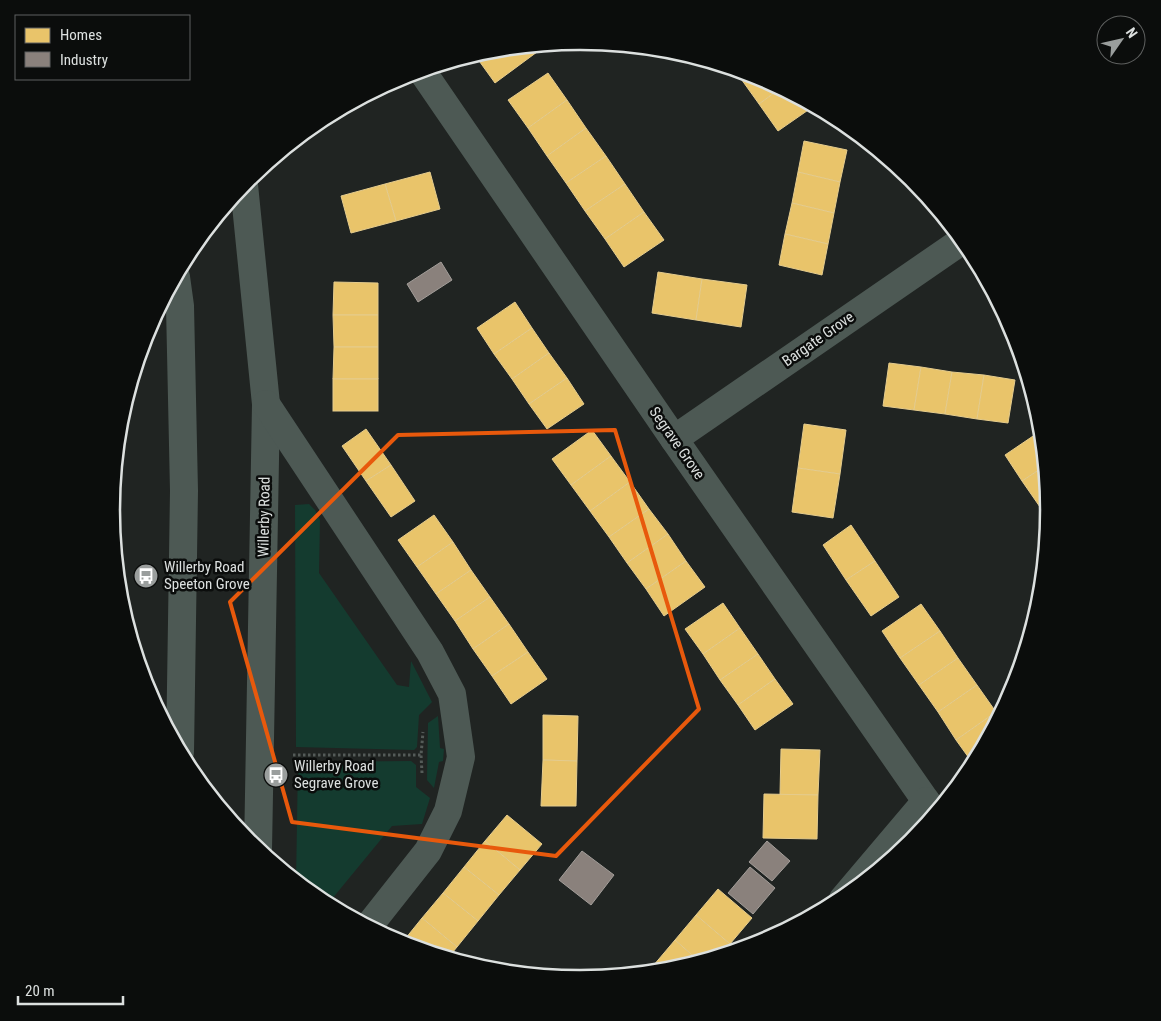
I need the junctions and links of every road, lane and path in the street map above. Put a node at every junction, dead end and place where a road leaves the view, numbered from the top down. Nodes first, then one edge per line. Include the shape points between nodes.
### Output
1 (426, 76) edge
2 (245, 195) edge
3 (956, 244) edge
4 (178, 288) edge
5 (266, 404) junction
6 (674, 439) junction
7 (180, 738) edge
8 (260, 755) junction
9 (421, 755) dead end
10 (931, 808) edge
11 (258, 839) edge
12 (882, 859) edge
13 (372, 921) edge

1 - 6 street, Segrave Grove
2 - 5 street, Willerby Road
3 - 6 street, Bargate Grove
4 - 7 street via 184,491
5 - 8 street, Willerby Road
5 - 13 street via 430,652 452,694 460,757 448,811 428,851
6 - 10 street, Segrave Grove
8 - 9 path
8 - 11 street, Willerby Road
10 - 12 street

